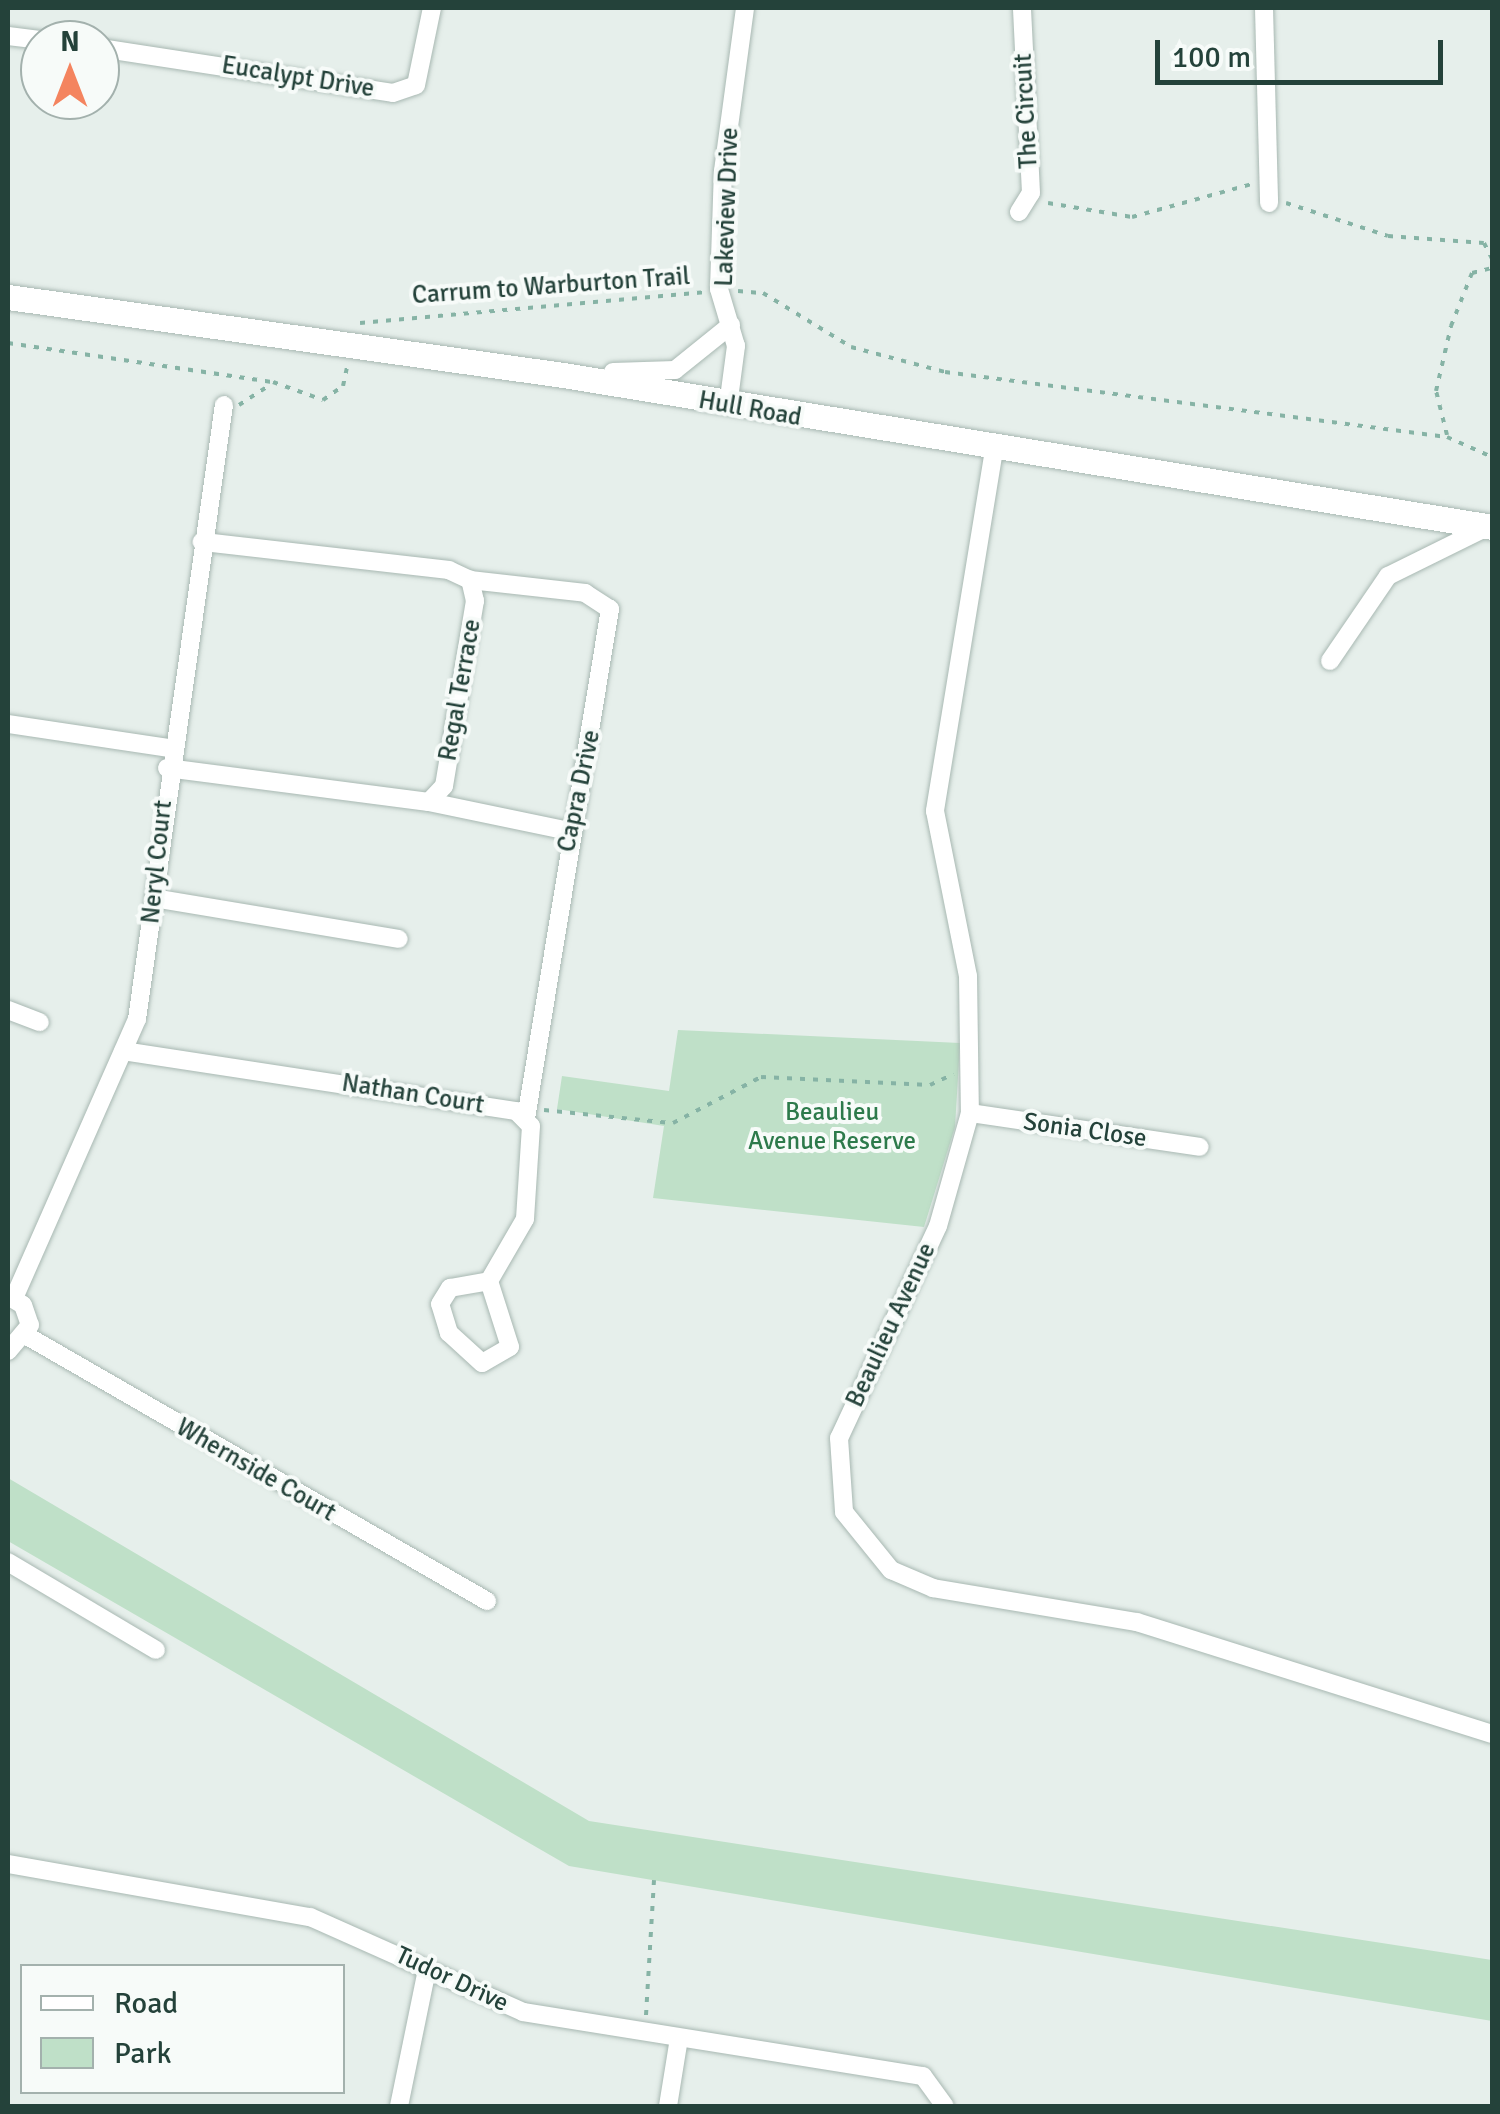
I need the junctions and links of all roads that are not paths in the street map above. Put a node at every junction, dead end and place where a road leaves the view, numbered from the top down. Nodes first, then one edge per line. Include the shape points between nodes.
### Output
1 (432, 8) edge
2 (745, 8) edge
3 (1022, 8) edge
4 (1264, 8) edge
5 (120, 51) edge
6 (1269, 203) dead end
7 (1020, 212) dead end
8 (8, 297) edge
9 (732, 325) junction
10 (563, 375) junction
11 (224, 405) road end
12 (728, 406) junction
13 (994, 450) junction
14 (1491, 526) edge
15 (202, 542) junction
16 (470, 580) junction
17 (1330, 661) dead end
18 (8, 724) edge
19 (169, 748) junction
20 (167, 768) junction
21 (429, 802) junction
22 (569, 830) junction
23 (154, 898) junction
24 (399, 939) dead end
25 (8, 1010) edge
26 (40, 1022) dead end
27 (123, 1051) junction
28 (970, 1113) junction
29 (526, 1118) junction
30 (1199, 1146) dead end
31 (489, 1281) junction
32 (11, 1297) edge
33 (27, 1336) junction
34 (8, 1351) edge
35 (8, 1562) edge
36 (487, 1601) dead end
37 (156, 1650) dead end
38 (1492, 1734) edge
39 (8, 1864) edge
40 (427, 1970) junction
41 (679, 2038) junction
42 (399, 2106) edge
43 (668, 2106) edge
44 (945, 2106) edge

1 - 5 street, Eucalypt Drive via 416,85 394,93
2 - 9 street, Lakeview Drive via 719,289
3 - 7 street, The Circuit via 1031,193
4 - 6 street
8 - 10 main road, Hull Road
9 - 10 street via 661,374
9 - 12 street, Lakeview Drive
10 - 12 main road, Hull Road
11 - 15 street, Neryl Court
12 - 13 main road, Hull Road
13 - 14 main road, Hull Road
13 - 28 street, Beaulieu Avenue via 935,811 968,976
14 - 17 street via 1388,576
15 - 16 street
15 - 19 street, Neryl Court
16 - 21 street, Regal Terrace via 475,602 444,786
16 - 22 street, Capra Drive via 585,593 610,609 579,816
18 - 19 street
19 - 20 street, Neryl Court
20 - 21 street
20 - 23 street, Neryl Court
21 - 22 street
22 - 29 street, Capra Drive
23 - 24 street
23 - 27 street, Neryl Court via 137,1019
25 - 26 street
27 - 29 street, Nathan Court
27 - 32 street, Neryl Court
28 - 30 street, Sonia Close
28 - 38 street, Beaulieu Avenue via 938,1226 839,1438 838,1482 858,1537 892,1570 933,1588 1136,1622
29 - 31 street via 522,1236
31 - 31 street via 450,1288 440,1304 449,1334 482,1363 510,1347
32 - 33 street via 28,1314
33 - 34 street
33 - 36 street, Whernside Court
35 - 37 street
39 - 40 street, Tudor Drive via 310,1917
40 - 41 street, Tudor Drive via 524,2012
40 - 42 street
41 - 43 street
41 - 44 street, Tudor Drive via 923,2076

